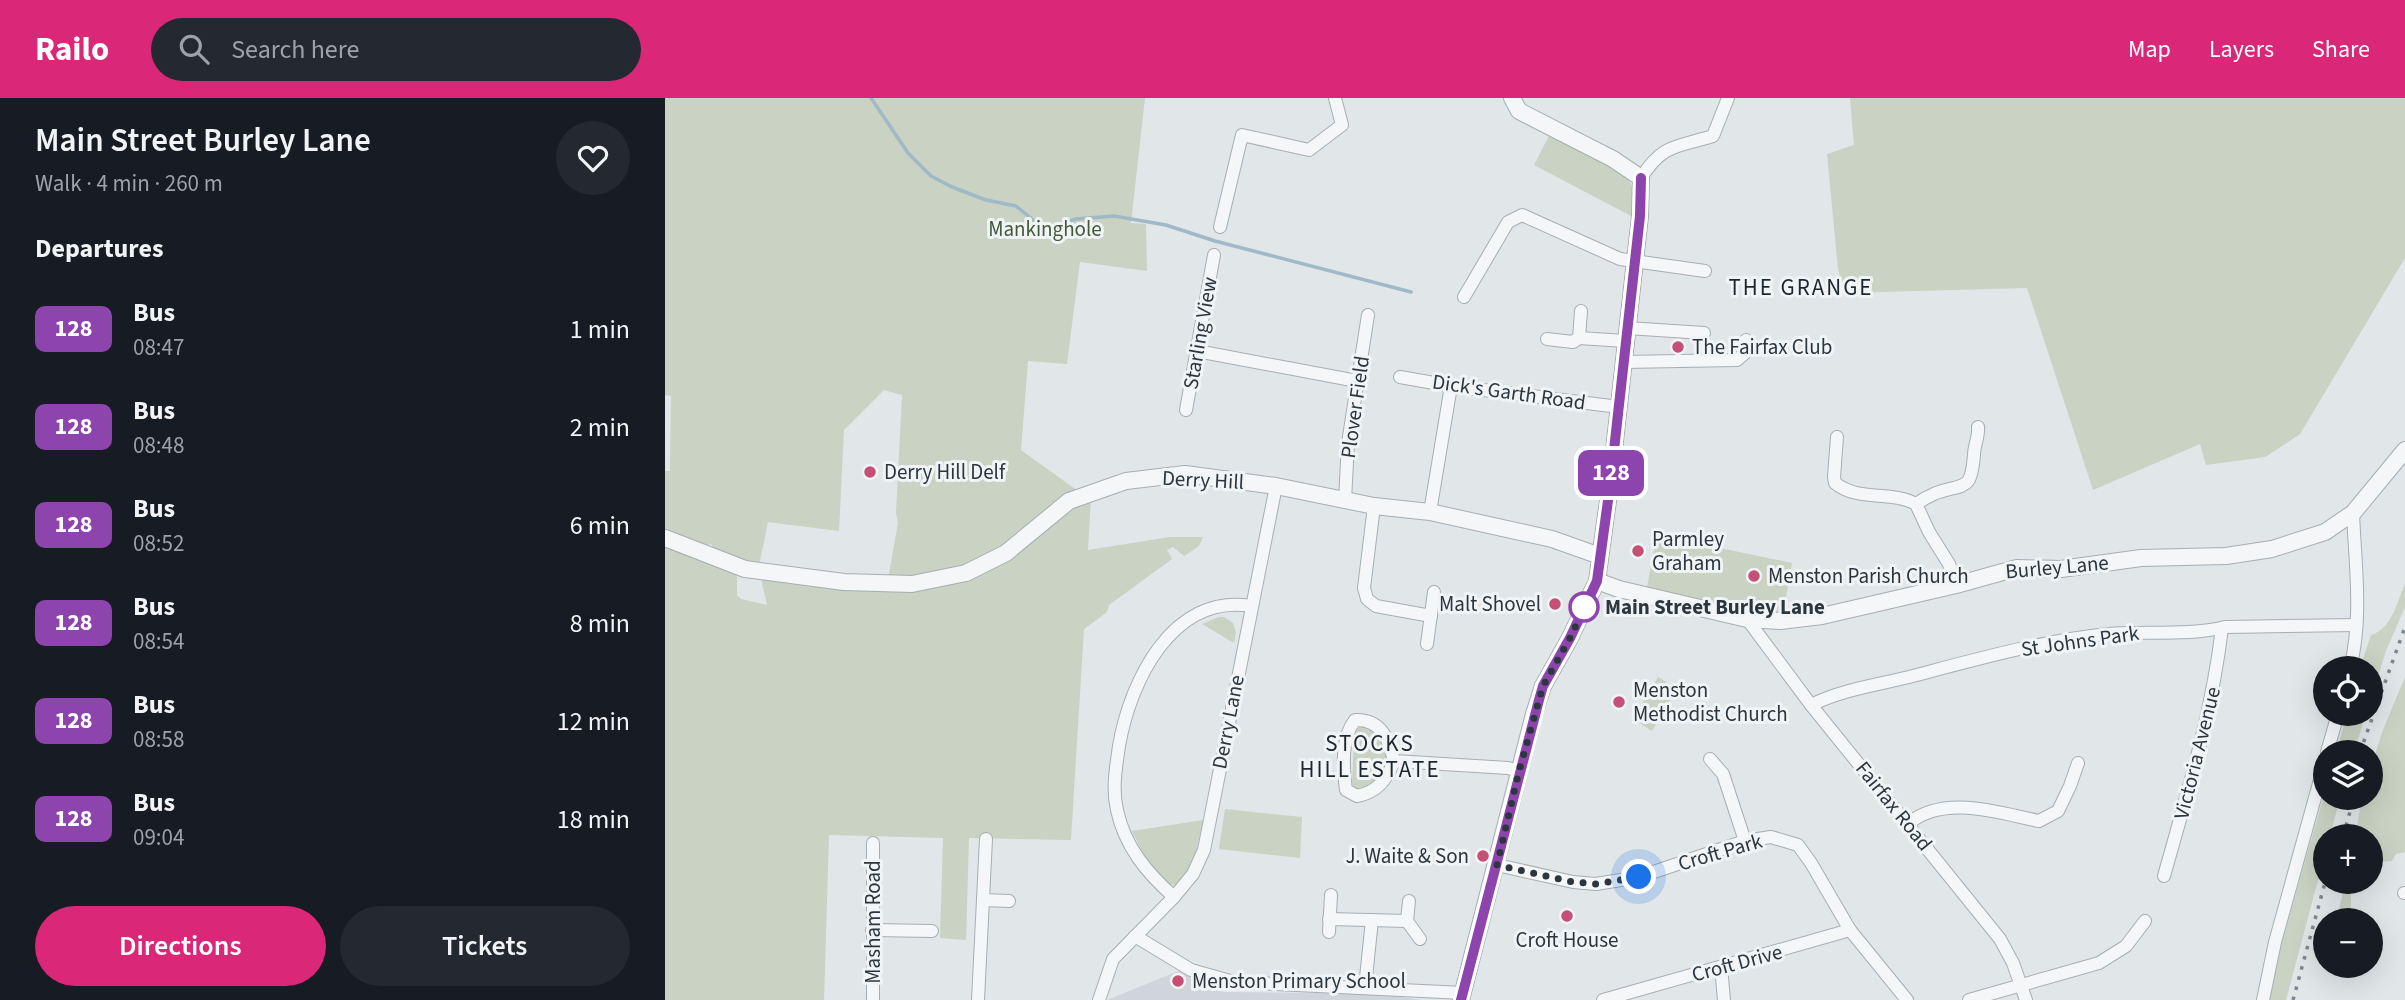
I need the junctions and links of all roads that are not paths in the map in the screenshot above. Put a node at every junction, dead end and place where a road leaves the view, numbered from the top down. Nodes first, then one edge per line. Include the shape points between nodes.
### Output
1 (1335, 98) edge
2 (1512, 98) edge
3 (1728, 98) edge
4 (1641, 178) junction
5 (1220, 227) dead end
6 (1214, 255) dead end
7 (1635, 262) junction
8 (1705, 271) dead end
9 (1464, 297) dead end
10 (1581, 311) dead end
11 (1368, 315) dead end
12 (1704, 333) dead end
13 (1626, 335) junction
14 (1579, 338) junction
15 (1547, 339) dead end
16 (1746, 340) dead end
17 (1197, 351) junction
18 (1623, 362) junction
19 (1400, 376) dead end
20 (1357, 381) junction
21 (1451, 386) junction
22 (1619, 407) junction
23 (1186, 410) dead end
24 (1979, 427) dead end
25 (1837, 437) dead end
26 (2405, 450) edge
27 (1276, 486) junction
28 (1345, 500) junction
29 (1916, 504) junction
30 (1374, 506) junction
31 (1430, 512) junction
32 (2353, 513) junction
33 (665, 538) edge
34 (1600, 556) junction
35 (1597, 581) junction
36 (1957, 585) junction
37 (1434, 593) dead end
38 (1251, 606) junction
39 (1431, 616) junction
40 (1747, 619) junction
41 (2356, 625) junction
42 (2222, 628) junction
43 (1427, 644) dead end
44 (2353, 656) edge
45 (1811, 705) junction
46 (1710, 759) dead end
47 (1394, 761) junction
48 (2078, 762) dead end
49 (1519, 771) junction
50 (2313, 805) edge
51 (1909, 823) junction
52 (986, 839) dead end
53 (1745, 841) junction
54 (873, 843) dead end
55 (1497, 865) junction
56 (2164, 876) dead end
57 (1331, 895) dead end
58 (1174, 897) junction
59 (983, 900) junction
60 (1009, 901) dead end
61 (1409, 901) dead end
62 (1372, 920) junction
63 (1407, 921) junction
64 (2145, 921) dead end
65 (873, 930) junction
66 (1850, 930) junction
67 (932, 931) dead end
68 (1135, 936) junction
69 (1420, 939) dead end
70 (1721, 967) junction
71 (1365, 987) junction
72 (2022, 987) junction
73 (1463, 996) edge
74 (1624, 997) edge
75 (873, 1000) edge
76 (978, 1000) edge
77 (1099, 1000) edge
78 (1603, 1000) edge
79 (1724, 1000) edge
80 (1907, 1000) edge
81 (1969, 1000) edge
82 (2026, 1000) edge
83 (2263, 1000) edge

1 - 5 street via 1342,125 1309,150 1243,135
2 - 4 street via 1519,111
3 - 4 street via 1713,136 1665,151
4 - 7 street
6 - 17 street, Starling View
7 - 8 street
7 - 9 street via 1522,215 1508,222
7 - 13 street
10 - 14 street
11 - 20 street, Plover Field
12 - 13 street
13 - 14 street
13 - 18 street
14 - 15 street via 1573,342
16 - 18 street via 1745,353 1737,359
17 - 20 street
17 - 23 street, Starling View
18 - 22 street
19 - 21 street, Dick's Garth Road
20 - 28 street, Plover Field
21 - 22 street, Dick's Garth Road
21 - 31 street
22 - 34 street
24 - 29 street via 1969,480
25 - 29 street via 1834,477 1838,486 1864,495 1898,496
26 - 32 street, Burley Lane
27 - 28 street, Derry Hill
27 - 33 street, Derry Hill via 1185,474 1126,481 1069,501 1006,553 966,573 912,584 844,582 745,569
27 - 38 street, Derry Lane
28 - 30 street, Derry Hill
29 - 36 street
30 - 31 street, Derry Hill
30 - 39 street via 1364,588 1367,598 1376,606
31 - 34 street, Derry Hill via 1552,539
32 - 36 street, Burley Lane via 2325,532 2272,549 2061,569 2017,568
32 - 41 street
34 - 35 street
35 - 40 street, Burley Lane
35 - 49 street via 1543,686
36 - 40 street, Burley Lane via 1822,616
37 - 39 street
38 - 58 street, Derry Lane via 1204,850 1193,874
38 - 58 street via 1235,603 1188,620 1156,650 1127,712 1116,763 1116,808 1143,867
39 - 43 street
40 - 45 street, Fairfax Road
41 - 42 street, St Johns Park
41 - 44 street
42 - 45 street, St Johns Park via 2071,639
42 - 56 street, Victoria Avenue via 2206,723
45 - 51 street, Fairfax Road
46 - 53 street via 1723,774
47 - 47 street via 1389,741 1376,724 1356,720 1348,729 1343,769 1346,790 1357,796 1369,794 1380,786
47 - 49 street
48 - 51 street via 2058,811 2039,821 1960,807 1919,815
49 - 55 street
50 - 83 street
51 - 72 street, Fairfax Road via 2000,939
52 - 59 street
53 - 55 street, Croft Park via 1639,877 1596,884
53 - 66 street, Croft Park via 1772,837 1798,845
54 - 65 street, Masham Road
55 - 73 street
57 - 62 street via 1329,925
58 - 68 street, Derry Lane
59 - 60 street
59 - 76 street
61 - 63 street
62 - 63 street
62 - 71 street
63 - 69 street
64 - 72 street via 2126,946 2099,963
65 - 67 street
65 - 75 street, Masham Road
66 - 70 street, Croft Drive
66 - 80 street, Croft Park
68 - 71 street via 1191,970 1234,982
68 - 77 street, Derry Lane via 1114,959
70 - 74 street, Croft Drive
70 - 79 street
71 - 73 street
72 - 81 street
72 - 82 street, Fairfax Road
74 - 78 street, Croft Drive

